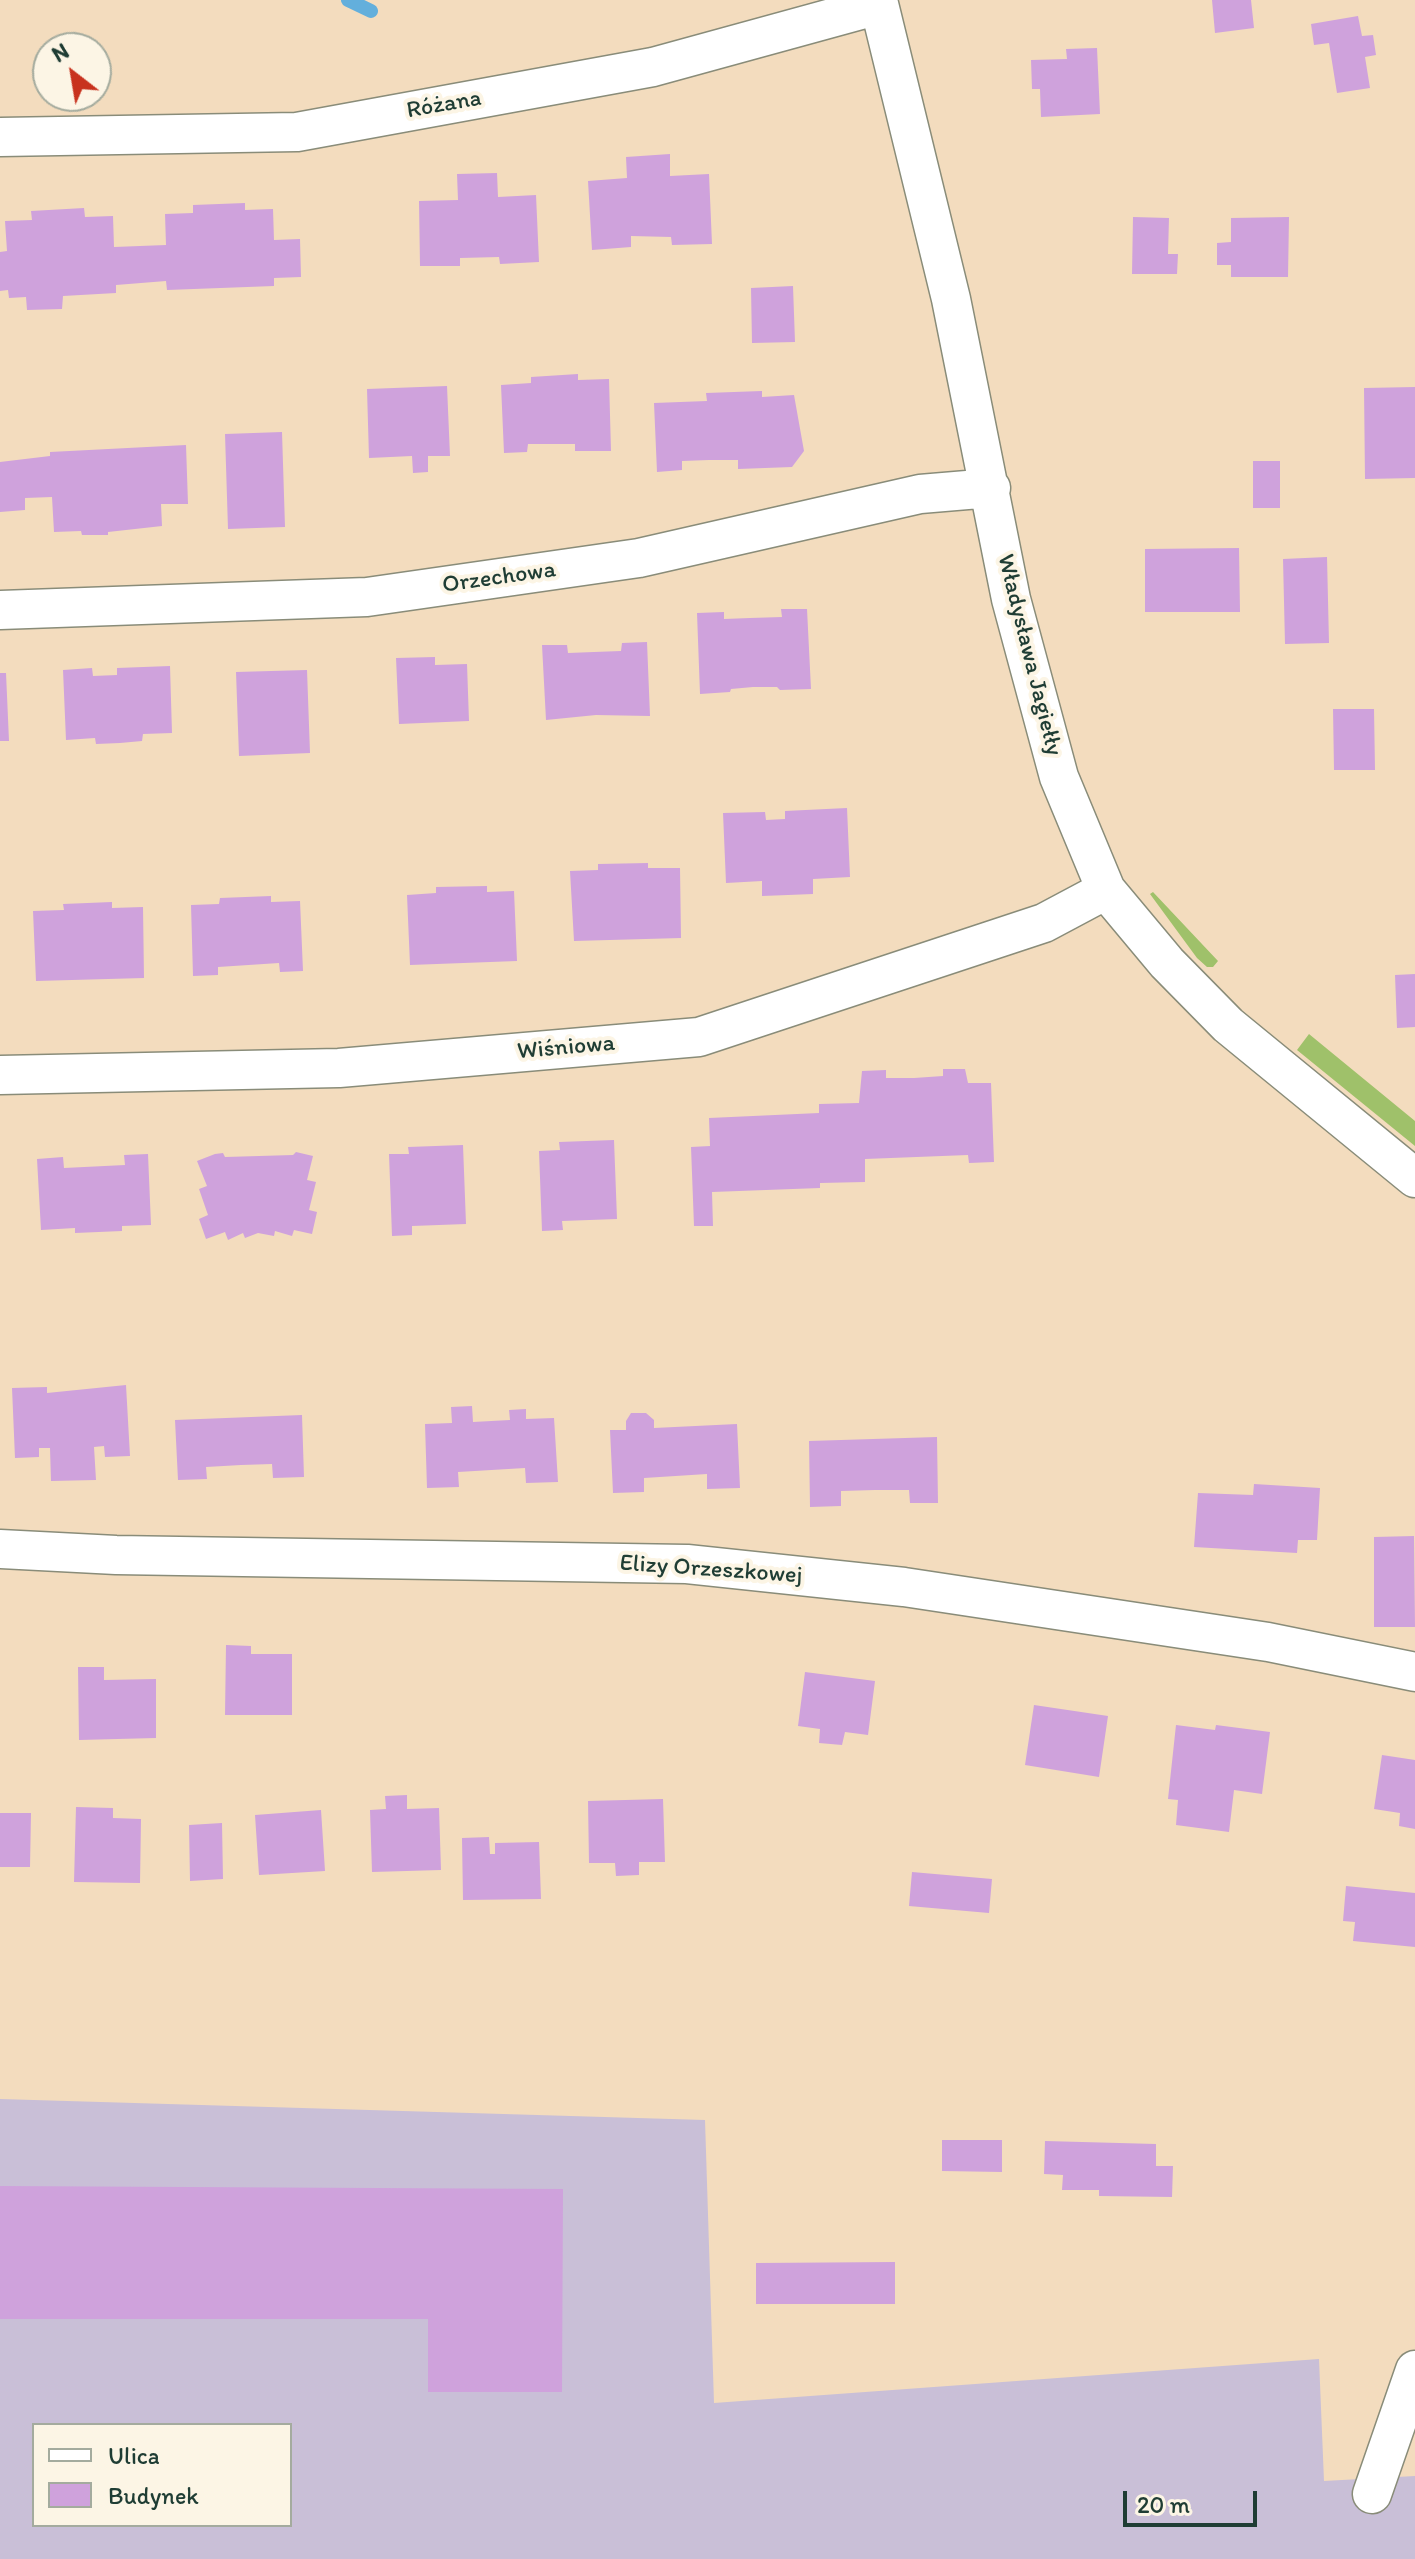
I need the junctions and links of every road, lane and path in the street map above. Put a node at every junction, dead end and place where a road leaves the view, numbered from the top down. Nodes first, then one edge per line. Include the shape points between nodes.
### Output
1 (878, 2) edge
2 (0, 137) edge
3 (991, 488) junction
4 (0, 610) edge
5 (1106, 890) junction
6 (0, 1075) edge
7 (1415, 1178) edge
8 (0, 1549) edge
9 (1415, 1672) edge
10 (1415, 2370) edge
11 (1372, 2494) dead end

1 - 2 street, Różana via 653,67 297,132
1 - 3 street, Władysława Jagiełły
3 - 4 street, Orzechowa via 920,494 639,558 367,597
3 - 5 street, Władysława Jagiełły via 1011,599 1059,777
5 - 6 street, Wiśniowa via 1044,923 699,1037 339,1068
5 - 7 street, Władysława Jagiełły via 1228,1025
8 - 9 street, Elizy Orzeszkowej via 687,1564 919,1589 1268,1642
10 - 11 street

